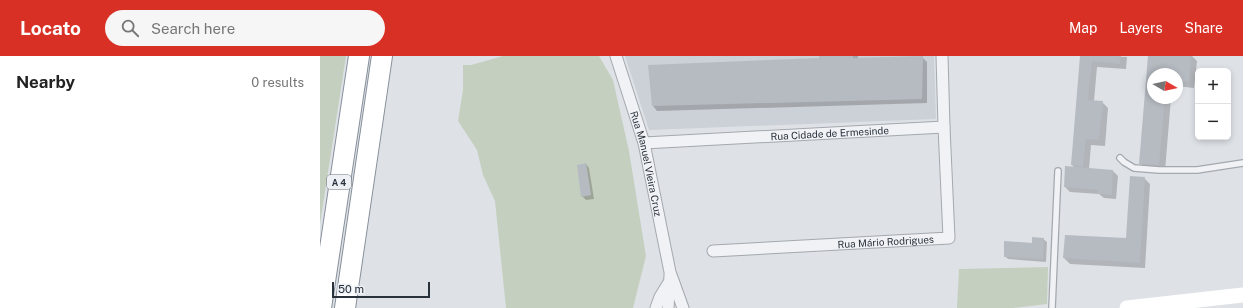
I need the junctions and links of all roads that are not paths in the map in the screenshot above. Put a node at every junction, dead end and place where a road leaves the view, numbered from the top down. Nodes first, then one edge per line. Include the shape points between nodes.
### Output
1 (359, 56) edge
2 (382, 56) edge
3 (616, 56) edge
4 (942, 56) edge
5 (944, 127) junction
6 (644, 143) junction
7 (1120, 158) dead end
8 (1243, 163) edge
9 (1058, 171) dead end
10 (713, 251) dead end
11 (669, 278) junction
12 (1243, 295) edge
13 (321, 308) edge
14 (345, 308) edge
15 (656, 308) edge
16 (668, 308) edge
17 (682, 308) edge
18 (1052, 308) edge
19 (1127, 308) edge

1 - 13 highway, A 4
2 - 14 highway, A 4
3 - 6 street, Rua Manuel Vieira Cruz
4 - 5 street
5 - 6 street, Rua Cidade de Ermesinde
5 - 10 street, Rua Mário Rodrigues via 949,238
6 - 11 street, Rua Manuel Vieira Cruz
7 - 8 lane via 1134,168 1159,170 1197,170
9 - 18 lane
11 - 15 street
11 - 16 street, Rua Manuel Vieira Cruz
11 - 17 street, Rua Manuel Vieira Cruz
12 - 19 main road

